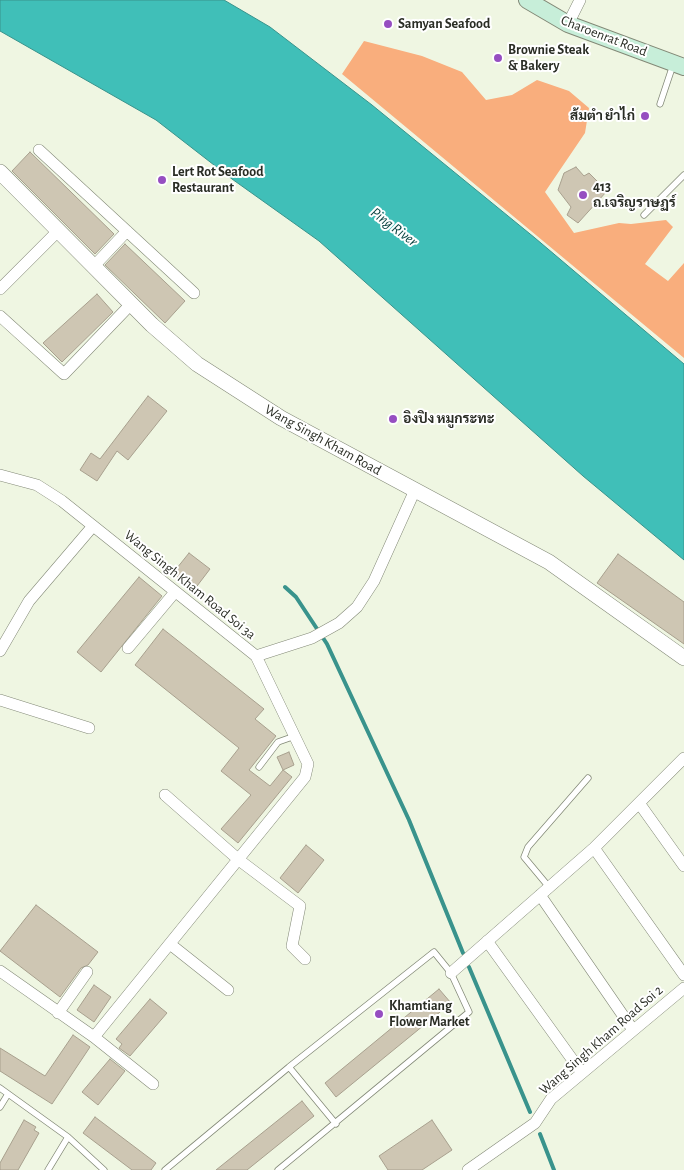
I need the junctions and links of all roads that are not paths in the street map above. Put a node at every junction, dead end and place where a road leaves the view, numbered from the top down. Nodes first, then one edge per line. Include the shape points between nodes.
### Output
1 (527, 0) edge
2 (580, 0) edge
3 (568, 24) junction
4 (679, 65) edge
5 (660, 104) dead end
6 (39, 150) dead end
7 (0, 172) edge
8 (684, 175) edge
9 (644, 215) dead end
10 (58, 231) junction
11 (127, 231) junction
12 (94, 266) junction
13 (0, 289) edge
14 (194, 293) dead end
15 (131, 304) junction
16 (0, 316) edge
17 (0, 474) edge
18 (415, 490) junction
19 (93, 526) junction
20 (175, 592) junction
21 (128, 648) dead end
22 (0, 651) edge
23 (256, 656) junction
24 (684, 658) edge
25 (0, 700) edge
26 (89, 728) dead end
27 (294, 736) junction
28 (684, 758) edge
29 (259, 766) dead end
30 (588, 778) dead end
31 (165, 795) dead end
32 (639, 803) junction
33 (594, 848) junction
34 (239, 860) junction
35 (684, 866) edge
36 (549, 887) junction
37 (540, 895) junction
38 (487, 941) junction
39 (170, 944) junction
40 (306, 959) dead end
41 (0, 971) edge
42 (87, 972) dead end
43 (451, 973) junction
44 (684, 975) edge
45 (684, 988) edge
46 (228, 990) dead end
47 (58, 1012) junction
48 (633, 1030) junction
49 (94, 1038) junction
50 (289, 1067) junction
51 (582, 1073) junction
52 (153, 1084) dead end
53 (0, 1088) edge
54 (8, 1094) junction
55 (0, 1108) edge
56 (336, 1124) junction
57 (68, 1137) junction
58 (48, 1170) edge
59 (104, 1170) edge
60 (165, 1170) edge
61 (278, 1170) edge
62 (468, 1170) edge

1 - 3 main road, Charoenrat Road
2 - 3 street
3 - 4 main road, Charoenrat Road
4 - 5 lane
6 - 11 street
7 - 10 street, Wang Singh Kham Road
8 - 9 lane
10 - 12 street, Wang Singh Kham Road
10 - 13 street
11 - 12 street
11 - 14 street
12 - 15 street, Wang Singh Kham Road
15 - 16 street via 64,374
15 - 18 street, Wang Singh Kham Road via 197,364 235,390
17 - 19 street, Wang Singh Kham Road Soi 3a via 37,485
18 - 23 street, Wang Singh Kham Road Soi 3a via 374,581 357,607 339,623 312,638
18 - 24 street, Wang Singh Kham Road via 549,562
19 - 20 street, Wang Singh Kham Road Soi 3a
19 - 22 street via 29,601
20 - 21 street
20 - 23 street, Wang Singh Kham Road Soi 3a
23 - 27 street
25 - 26 street
27 - 29 lane via 278,742
27 - 34 street via 308,764 306,777
28 - 32 street
30 - 36 lane via 528,846 524,857
31 - 34 street
32 - 33 street
32 - 35 street
33 - 36 street
33 - 44 street
34 - 39 street
34 - 40 street via 300,906 292,946
36 - 37 street
37 - 38 street
37 - 48 street
38 - 43 street
38 - 51 street
39 - 46 street
39 - 49 street
41 - 47 street
42 - 47 street
43 - 50 lane via 434,952
43 - 56 lane via 469,1012
45 - 48 street, Wang Singh Kham Road Soi 2
47 - 49 street
48 - 51 street, Wang Singh Kham Road Soi 2
49 - 52 street
50 - 56 lane
50 - 60 lane
51 - 62 street, Wang Singh Kham Road Soi 2 via 551,1100 535,1123
53 - 54 lane
54 - 55 lane
54 - 57 lane
56 - 61 lane
57 - 58 lane
57 - 59 lane

